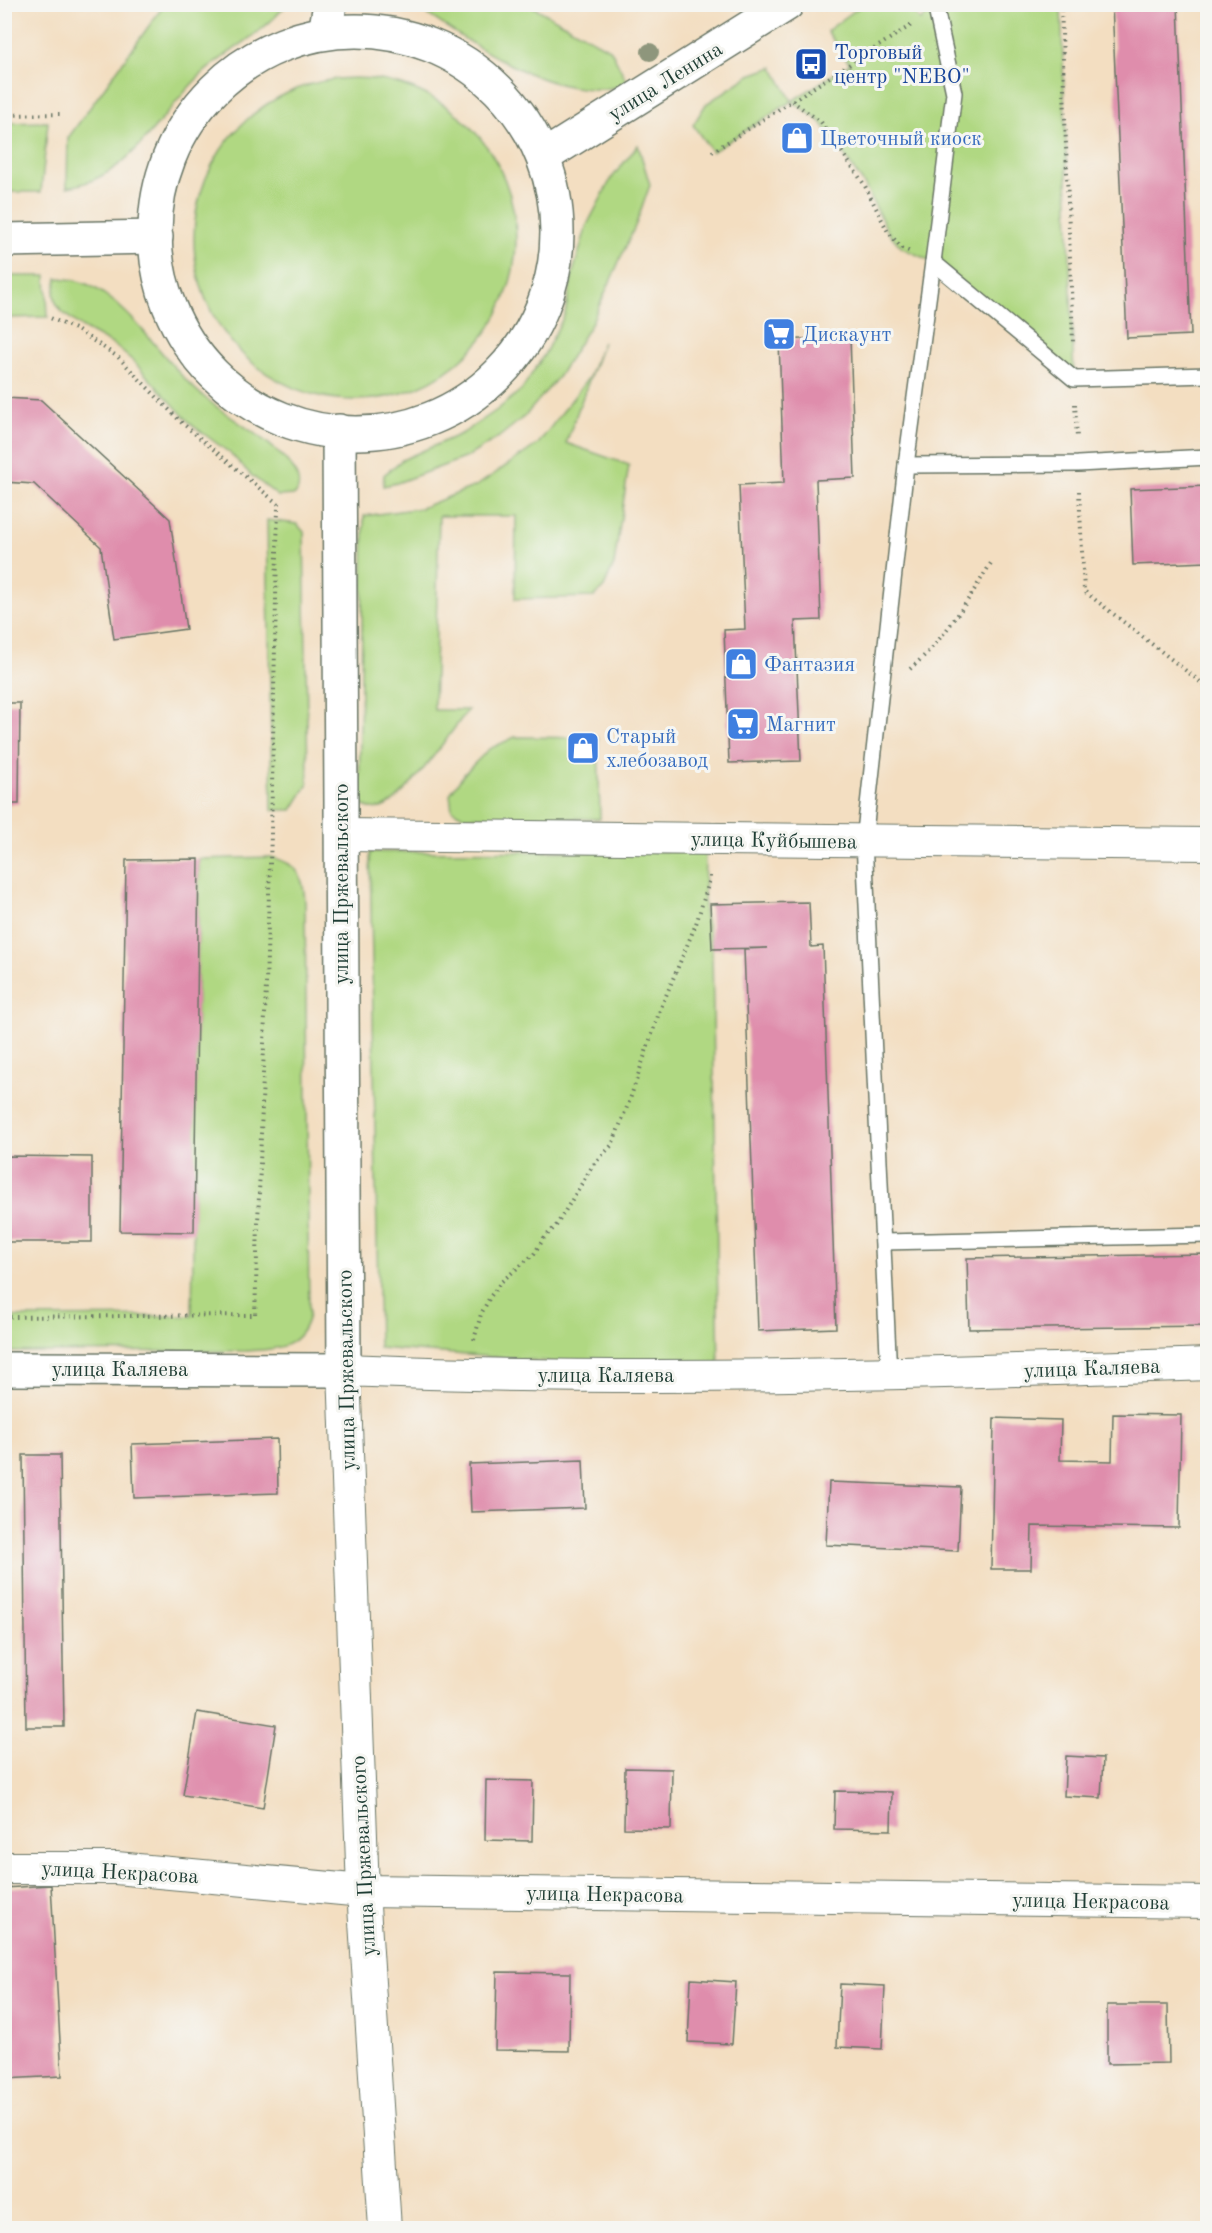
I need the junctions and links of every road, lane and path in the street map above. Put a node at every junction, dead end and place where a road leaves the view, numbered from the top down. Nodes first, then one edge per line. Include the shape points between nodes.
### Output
1 (787, 4) edge
2 (935, 7) edge
3 (327, 19) edge
4 (792, 101) junction
5 (63, 114) dead end
6 (4, 115) edge
7 (712, 153) dead end
8 (543, 157) junction
9 (156, 237) junction
10 (16, 239) edge
11 (933, 262) junction
12 (48, 317) dead end
13 (1208, 375) edge
14 (339, 431) junction
15 (1208, 457) edge
16 (906, 465) junction
17 (991, 563) dead end
18 (881, 696) junction
19 (341, 835) junction
20 (711, 839) junction
21 (864, 841) junction
22 (1208, 844) edge
23 (1208, 1235) edge
24 (883, 1242) junction
25 (4, 1317) edge
26 (1208, 1365) edge
27 (4, 1369) edge
28 (344, 1370) junction
29 (454, 1375) junction
30 (889, 1375) junction
31 (4, 1868) edge
32 (363, 1891) junction
33 (1208, 1902) edge
34 (385, 2229) edge

1 - 8 street, улица Ленина
2 - 4 path
2 - 11 lane via 954,93
3 - 8 street via 359,31 393,34 425,43 456,57 508,99
3 - 9 street via 292,41 261,54 208,95 172,150 161,182
4 - 7 path
4 - 11 path via 821,122 864,184 888,232 902,248
5 - 6 path
8 - 14 street via 554,189 556,256 550,288 522,346 501,372 449,411 387,430
9 - 10 street
9 - 14 street via 161,281 172,312 187,341 208,368 260,408 290,422
11 - 13 lane via 1074,379
11 - 16 lane
12 - 25 path via 77,330 118,357 181,422 278,504 272,834 255,1315
14 - 19 street, улица Пржевальского
15 - 16 lane via 1078,464
16 - 18 lane
17 - 18 path via 938,640
18 - 21 lane
19 - 20 street, улица Куйбышева
19 - 28 street, улица Пржевальского
20 - 21 street, улица Куйбышева
20 - 29 path via 711,879 612,1145 593,1165 534,1254 501,1282 490,1297 481,1314 469,1360
21 - 22 street, улица Куйбышева
21 - 24 lane
23 - 24 lane
24 - 30 lane
26 - 30 street, улица Каляева
27 - 28 street, улица Каляева
28 - 29 street, улица Каляева
28 - 32 street, улица Пржевальского
29 - 30 street, улица Каляева
31 - 32 street, улица Некрасова via 116,1868
32 - 33 street, улица Некрасова
32 - 34 street, улица Пржевальского

